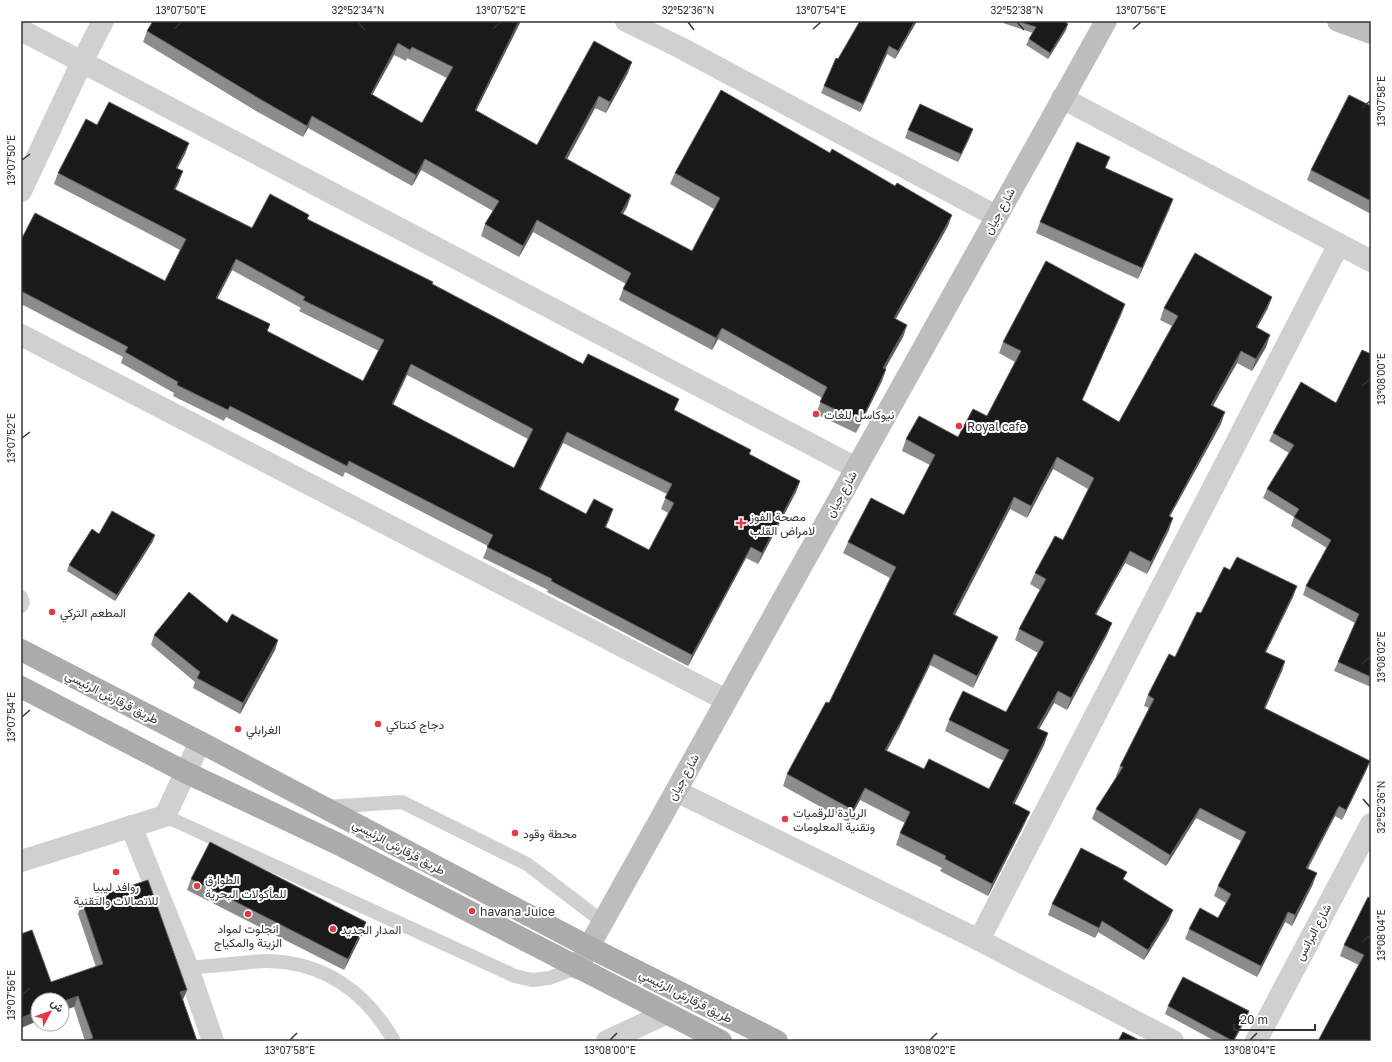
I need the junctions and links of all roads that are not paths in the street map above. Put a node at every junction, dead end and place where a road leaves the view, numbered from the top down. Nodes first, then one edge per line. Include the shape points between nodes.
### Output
1 (103, 21) edge
2 (626, 21) edge
3 (1338, 21) edge
4 (1100, 24) edge
5 (21, 30) edge
6 (1371, 33) edge
7 (82, 62) junction
8 (1062, 98) junction
9 (21, 192) edge
10 (996, 216) junction
11 (1339, 244) junction
12 (1371, 260) edge
13 (21, 335) edge
14 (856, 468) junction
15 (21, 596) edge
16 (21, 606) edge
17 (21, 650) edge
18 (21, 687) edge
19 (726, 700) junction
20 (200, 742) junction
21 (185, 772) junction
22 (676, 791) junction
23 (324, 807) junction
24 (165, 816) junction
25 (1371, 824) edge
26 (131, 826) junction
27 (21, 861) edge
28 (603, 922) junction
29 (979, 940) junction
30 (589, 947) junction
31 (188, 968) junction
32 (577, 968) junction
33 (668, 1013) junction
34 (213, 1041) edge
35 (394, 1041) edge
36 (607, 1041) edge
37 (721, 1041) edge
38 (777, 1041) edge
39 (1173, 1041) edge
40 (1256, 1041) edge

1 - 7 street
2 - 10 street
3 - 6 street
4 - 8 street, شارع جيان
5 - 7 street
7 - 9 street
7 - 14 street
8 - 10 street, شارع جيان
8 - 11 street
10 - 14 street, شارع جيان
11 - 12 street
11 - 29 street
13 - 19 street
14 - 19 street, شارع جيان
15 - 16 lane
17 - 20 main road, طريق قرقارش الرئيسي
18 - 21 main road, طريق قرقارش الرئيسي
19 - 22 street, شارع جيان
20 - 21 street
20 - 23 main road, طريق قرقارش الرئيسي
21 - 24 street
21 - 32 main road, طريق قرقارش الرئيسي via 336,843
22 - 28 street, شارع جيان
22 - 29 street
23 - 28 lane via 402,802 527,864
23 - 30 main road, طريق قرقارش الرئيسي
24 - 26 street
24 - 32 lane via 515,976 532,980 549,978
25 - 40 street, شارع البرانس
26 - 27 street
26 - 31 street
28 - 30 street, شارع جيان
29 - 39 street
30 - 32 street, شارع جيان
30 - 38 main road, طريق قرقارش الرئيسي
31 - 34 street
31 - 35 lane via 266,961 304,965 337,979 365,1001 385,1025
32 - 33 main road, طريق قرقارش الرئيسي
33 - 36 street
33 - 37 main road, طريق قرقارش الرئيسي

